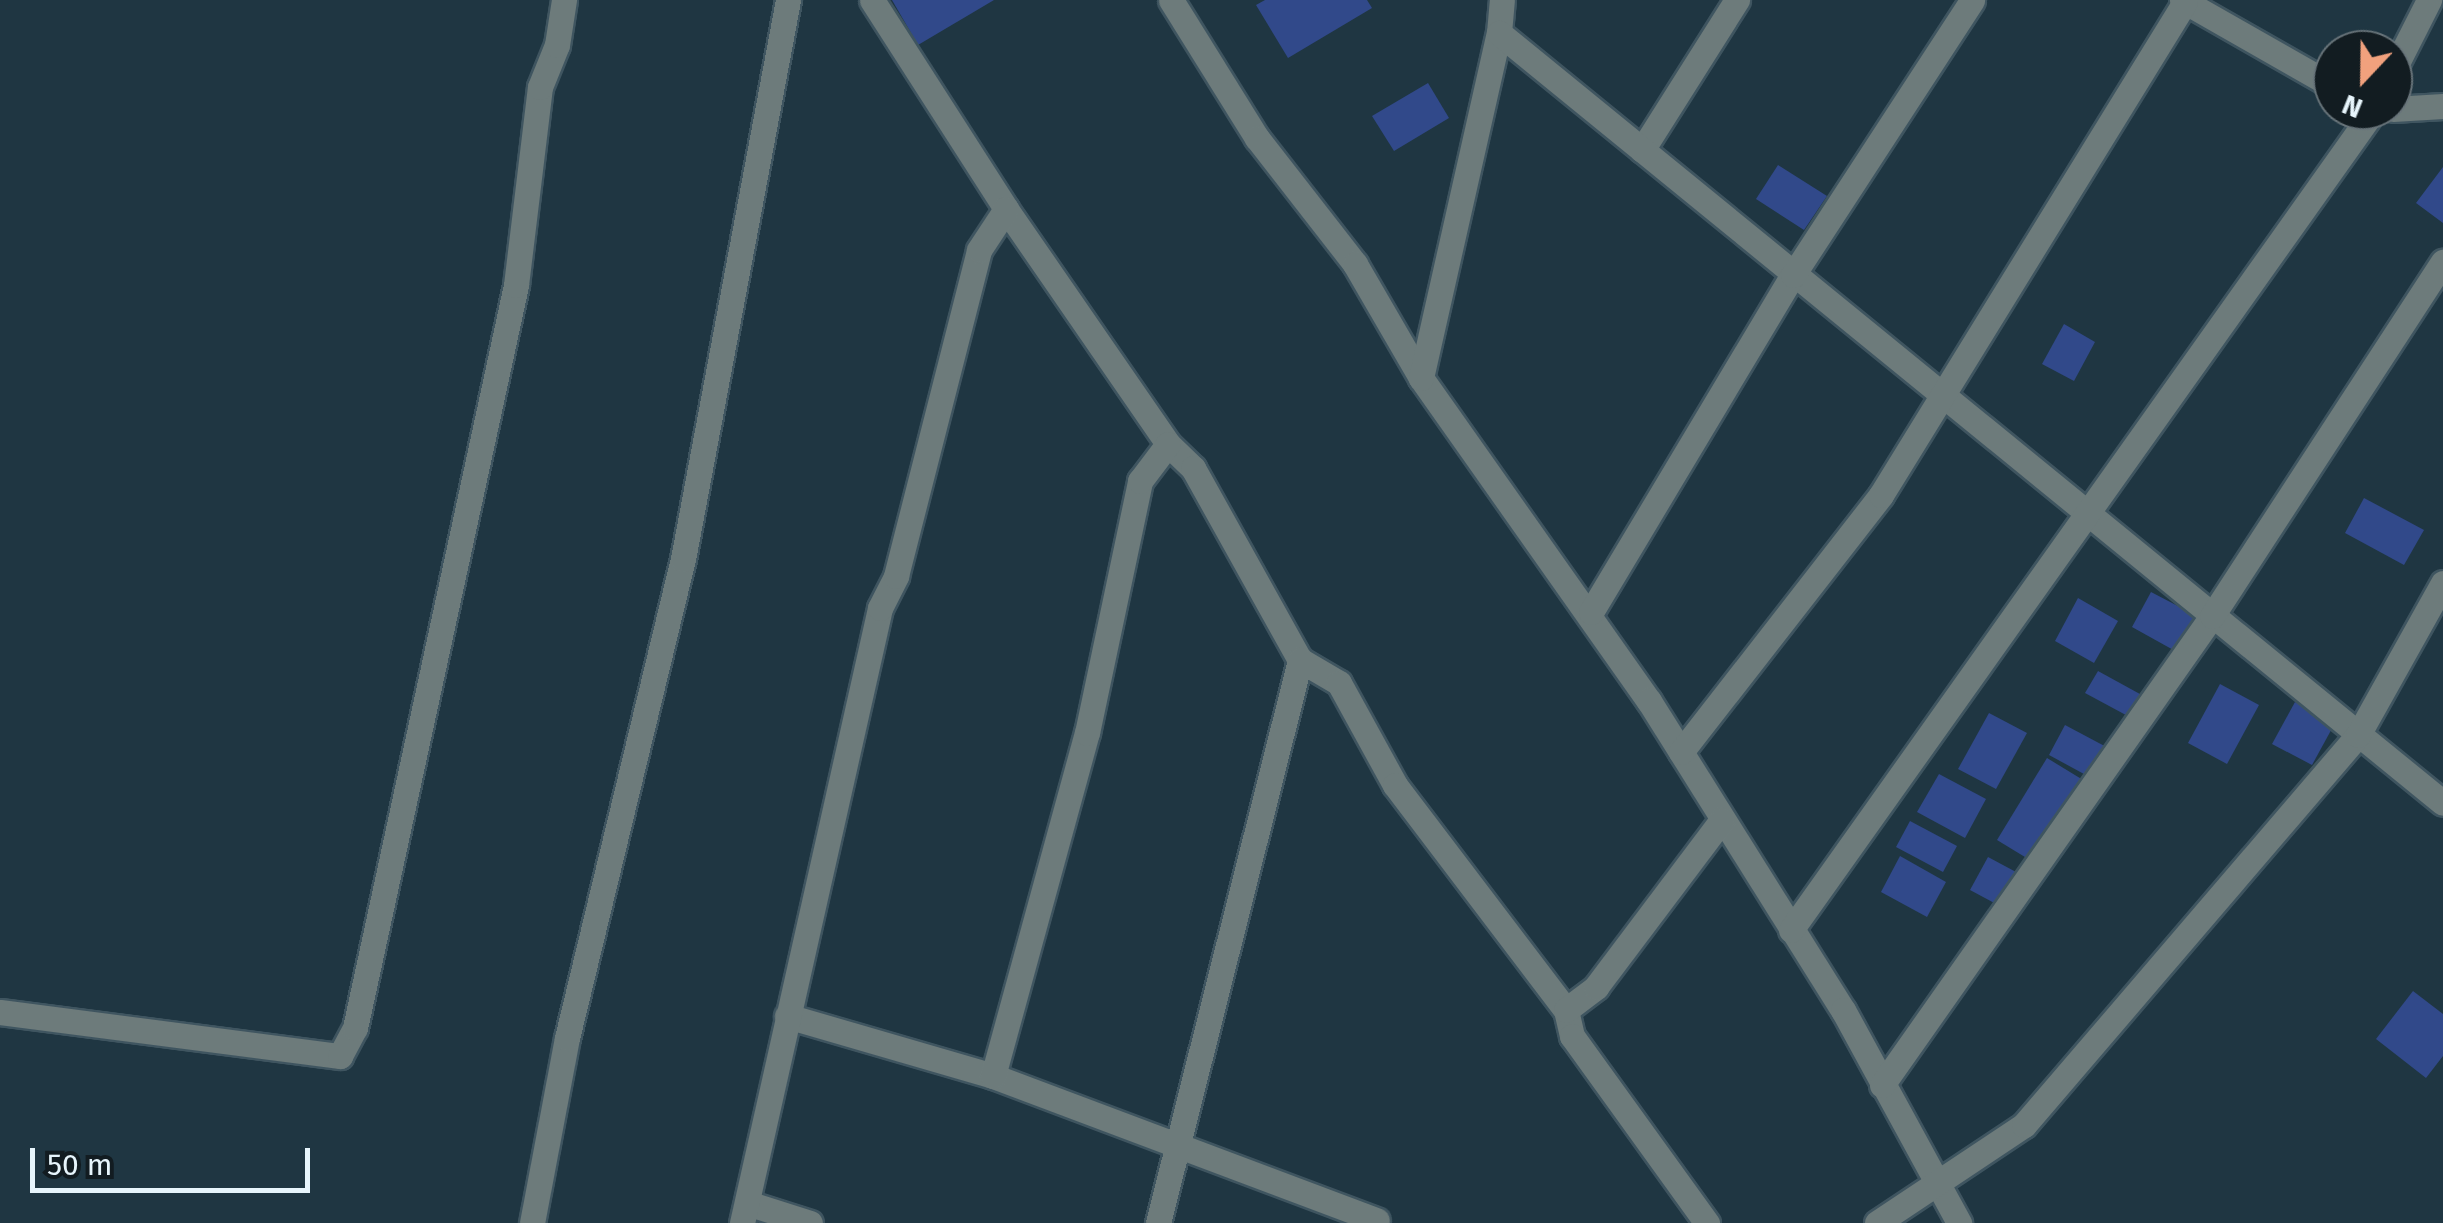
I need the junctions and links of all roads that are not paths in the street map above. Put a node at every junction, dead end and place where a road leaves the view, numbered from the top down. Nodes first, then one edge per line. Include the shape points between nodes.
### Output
1 (564, 0) edge
2 (788, 0) edge
3 (872, 0) edge
4 (1171, 0) edge
5 (1502, 0) edge
6 (1738, 0) edge
7 (1972, 0) edge
8 (2429, 0) edge
9 (2184, 1) edge
10 (2413, 32) edge
11 (1500, 33) junction
12 (2313, 75) edge
13 (2443, 106) edge
14 (2413, 108) edge
15 (2360, 130) edge
16 (1642, 150) junction
17 (1006, 209) junction
18 (2443, 262) edge
19 (1796, 277) junction
20 (1421, 378) junction
21 (1942, 398) junction
22 (1168, 444) junction
23 (2085, 515) junction
24 (2443, 583) edge
25 (1591, 612) junction
26 (2212, 616) junction
27 (1300, 660) junction
28 (2358, 735) junction
29 (1680, 752) junction
30 (2443, 803) edge
31 (1722, 820) junction
32 (1791, 930) junction
33 (1566, 1010) junction
34 (0, 1012) edge
35 (787, 1016) junction
36 (994, 1076) junction
37 (1882, 1085) junction
38 (1177, 1146) junction
39 (1936, 1180) junction
40 (744, 1213) edge
41 (1377, 1220) dead end
42 (532, 1223) edge
43 (810, 1223) edge
44 (1158, 1223) edge
45 (1707, 1223) edge
46 (1877, 1223) edge
47 (1959, 1223) edge

1 - 34 street via 557,45 540,87 512,304 355,1028 340,1056
2 - 42 street via 683,559 566,1038
3 - 17 street
4 - 20 street via 1257,138 1356,264
5 - 11 street
6 - 16 street
7 - 19 street
8 - 10 street
9 - 12 street
9 - 21 street
11 - 16 street
11 - 20 street
13 - 14 street
15 - 23 street
16 - 19 street
17 - 22 street
17 - 35 street via 979,250 896,576 880,608
18 - 26 street
19 - 21 street
19 - 25 street
20 - 25 street
21 - 23 street
21 - 29 street via 1881,495
22 - 27 street via 1193,468
22 - 36 street via 1140,481 1086,733
23 - 26 street
23 - 32 street
24 - 28 street
25 - 29 street
26 - 28 street
26 - 37 street
27 - 33 street via 1339,683 1396,785
27 - 38 street
28 - 30 street
28 - 39 street via 2024,1125
29 - 31 street
31 - 32 street
31 - 33 street via 1596,987
32 - 37 street
33 - 45 street via 1572,1036
35 - 36 street
35 - 40 street
36 - 38 street
37 - 39 street
38 - 41 street
38 - 44 street
39 - 46 street
39 - 47 street
40 - 43 street

